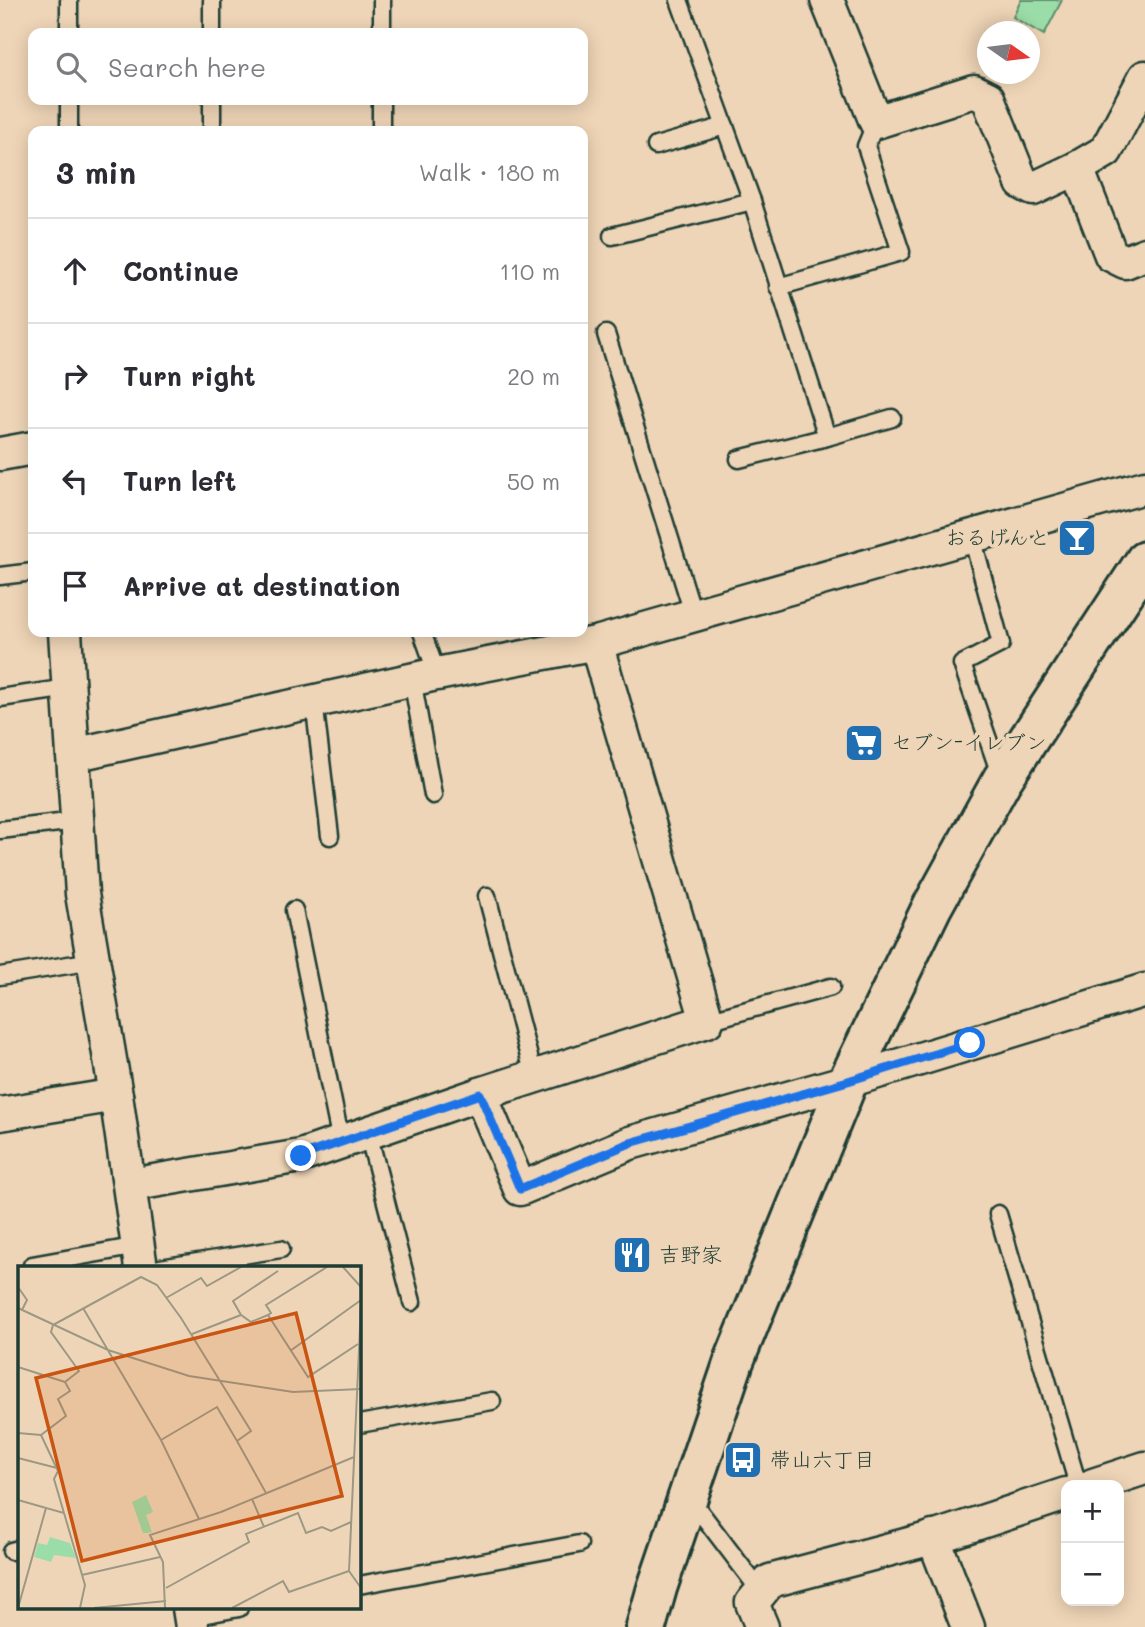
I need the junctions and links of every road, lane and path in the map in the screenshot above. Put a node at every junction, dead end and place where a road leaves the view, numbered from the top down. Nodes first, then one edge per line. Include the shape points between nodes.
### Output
1 (69, 0) edge
2 (212, 0) edge
3 (382, 0) edge
4 (679, 0) edge
5 (827, 0) edge
6 (69, 28) edge
7 (212, 28) edge
8 (382, 28) edge
9 (1145, 76) edge
10 (69, 105) edge
11 (212, 105) edge
12 (381, 105) edge
13 (876, 122) junction
14 (69, 126) edge
15 (212, 126) edge
16 (381, 126) edge
17 (725, 126) junction
18 (656, 146) dead end
19 (1077, 167) junction
20 (752, 201) junction
21 (612, 236) dead end
22 (1145, 254) edge
23 (778, 287) junction
24 (606, 334) dead end
25 (892, 418) dead end
26 (827, 437) junction
27 (28, 449) edge
28 (0, 454) edge
29 (739, 458) dead end
30 (1145, 487) edge
31 (972, 537) junction
32 (1145, 561) edge
33 (28, 573) edge
34 (0, 576) edge
35 (694, 617) junction
36 (65, 637) edge
37 (422, 637) edge
38 (596, 643) junction
39 (425, 677) junction
40 (69, 688) junction
41 (0, 698) edge
42 (314, 702) junction
43 (73, 755) junction
44 (1002, 780) junction
45 (433, 795) dead end
46 (76, 821) junction
47 (0, 830) edge
48 (330, 836) dead end
49 (487, 897) dead end
50 (294, 910) dead end
51 (93, 961) junction
52 (0, 976) edge
53 (831, 987) dead end
54 (1145, 990) edge
55 (707, 1021) junction
56 (534, 1076) junction
57 (848, 1081) junction
58 (480, 1094) junction
59 (116, 1095) junction
60 (0, 1114) edge
61 (354, 1137) junction
62 (130, 1185) junction
63 (998, 1214) dead end
64 (281, 1249) dead end
65 (147, 1261) edge
66 (32, 1265) dead end
67 (412, 1302) dead end
68 (492, 1401) dead end
69 (360, 1424) edge
70 (1145, 1468) edge
71 (1077, 1480) edge
72 (1108, 1480) edge
73 (687, 1495) junction
74 (1061, 1496) edge
75 (933, 1537) junction
76 (579, 1544) dead end
77 (360, 1585) edge
78 (761, 1592) junction
79 (228, 1610) edge
80 (191, 1617) edge
81 (646, 1627) edge
82 (762, 1627) edge
83 (968, 1627) edge

1 - 6 lane
2 - 7 lane
3 - 8 lane
4 - 17 lane
5 - 13 street
9 - 19 street via 1106,151
10 - 14 lane
11 - 15 lane
12 - 16 lane
13 - 19 street via 974,91 988,98 1022,183 1033,189
13 - 23 lane via 866,146 901,252
17 - 18 lane
17 - 20 lane
19 - 22 street via 1111,256 1125,262
20 - 21 lane
20 - 23 lane
23 - 26 lane
24 - 35 lane
25 - 26 lane
26 - 29 lane
27 - 28 street
30 - 31 street
31 - 35 street
31 - 44 lane via 1001,644 962,664
32 - 44 street
33 - 34 lane
35 - 38 street
36 - 40 street
37 - 39 lane
38 - 39 street
38 - 55 street
39 - 42 street
39 - 45 lane
40 - 41 lane
40 - 43 street
42 - 43 street
42 - 48 lane
43 - 46 street
44 - 57 street via 932,907
46 - 47 lane
46 - 51 street
49 - 56 lane
50 - 61 lane
51 - 52 lane
51 - 59 street
53 - 55 lane
54 - 57 street
55 - 56 street
56 - 58 street
57 - 58 street via 630,1143 520,1189
57 - 73 street via 734,1361
58 - 61 street
59 - 60 street
59 - 62 street
61 - 62 street via 301,1156
61 - 67 lane
62 - 65 street
63 - 71 lane
64 - 65 lane
65 - 66 lane
68 - 69 lane
70 - 72 street
73 - 78 lane
73 - 81 street
74 - 75 street
75 - 78 street via 770,1581
75 - 83 street
76 - 77 lane
78 - 82 street via 752,1603
79 - 80 lane

